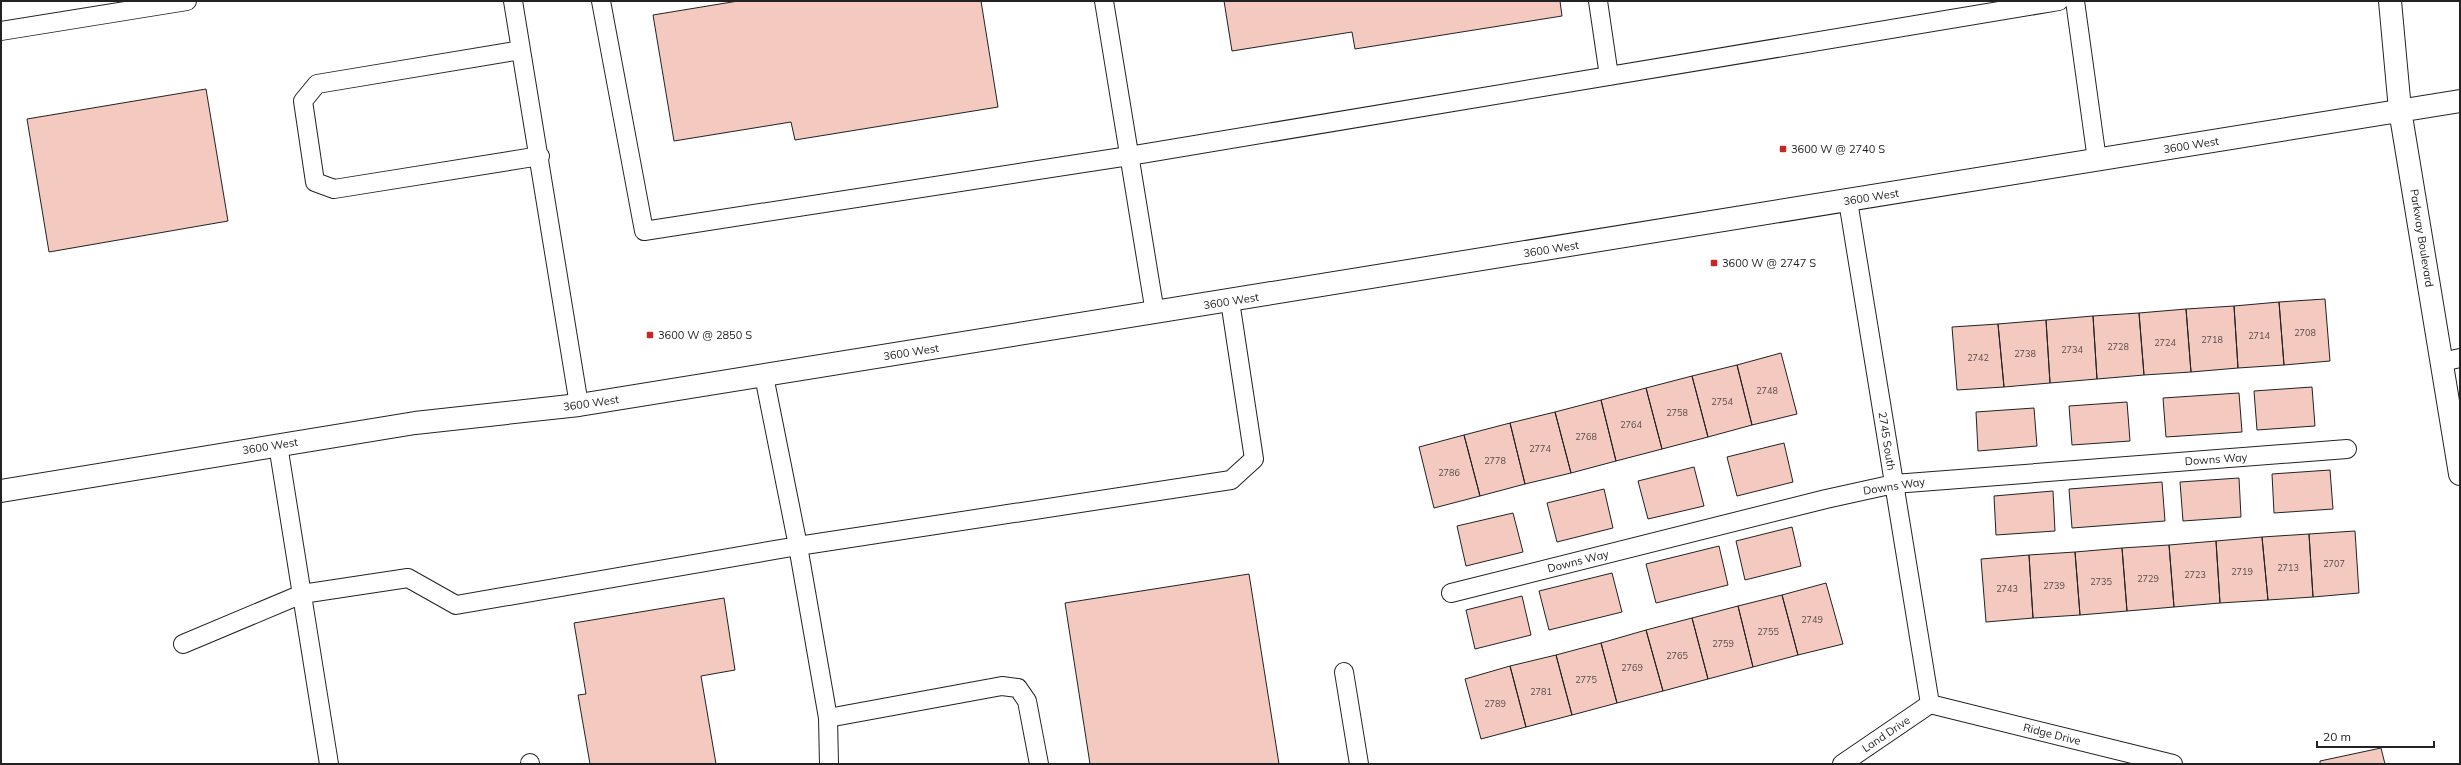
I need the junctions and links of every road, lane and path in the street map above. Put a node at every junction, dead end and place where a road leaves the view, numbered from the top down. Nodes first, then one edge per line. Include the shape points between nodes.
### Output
1 (187, 1) edge
2 (513, 1) edge
3 (601, 1) edge
4 (1104, 1) edge
5 (1598, 1) edge
6 (2059, 1) edge
7 (2075, 1) edge
8 (2390, 1) edge
9 (1, 31) edge
10 (521, 50) junction
11 (1609, 76) junction
12 (2460, 101) edge
13 (2400, 110) junction
14 (540, 156) junction
15 (1129, 156) junction
16 (2097, 160) junction
17 (1848, 201) junction
18 (1230, 301) junction
19 (1155, 313) junction
20 (2451, 360) edge
21 (764, 376) junction
22 (579, 405) junction
23 (278, 445) junction
24 (2347, 449) dead end
25 (2460, 474) edge
26 (1894, 484) junction
27 (1, 490) edge
28 (798, 546) junction
29 (1451, 593) dead end
30 (302, 594) junction
31 (183, 644) dead end
32 (1344, 672) dead end
33 (1930, 704) junction
34 (828, 718) junction
35 (329, 764) edge
36 (829, 764) edge
37 (1039, 764) edge
38 (1359, 764) edge
39 (1842, 764) edge
40 (2173, 764) edge

1 - 9 lane
2 - 10 lane
3 - 15 lane via 644,232
4 - 15 lane
5 - 11 lane
6 - 11 lane
7 - 16 lane
8 - 13 street, Parkway Boulevard
10 - 14 lane
10 - 14 lane via 317,84 303,101 315,182 334,190
11 - 15 lane
12 - 13 street, 3600 West
13 - 16 street, 3600 West
13 - 20 street, Parkway Boulevard
14 - 22 lane
15 - 19 lane
16 - 17 street, 3600 West
17 - 18 street, 3600 West
17 - 26 lane, 2745 South
18 - 19 street, 3600 West
18 - 28 lane via 1254,459 1231,480
19 - 21 street, 3600 West
20 - 25 street, Parkway Boulevard
21 - 22 street, 3600 West
21 - 28 lane
22 - 23 street, 3600 West via 415,423
23 - 27 street, 3600 West
23 - 30 lane
24 - 26 lane, Downs Way
26 - 29 lane, Downs Way
26 - 33 lane, 2745 South
28 - 30 lane via 456,605 408,578
28 - 34 lane
30 - 31 lane
30 - 35 lane
32 - 38 lane
33 - 39 lane, Land Drive
33 - 40 lane, Ridge Drive
34 - 36 lane
34 - 37 lane via 1002,686 1018,688 1028,701

